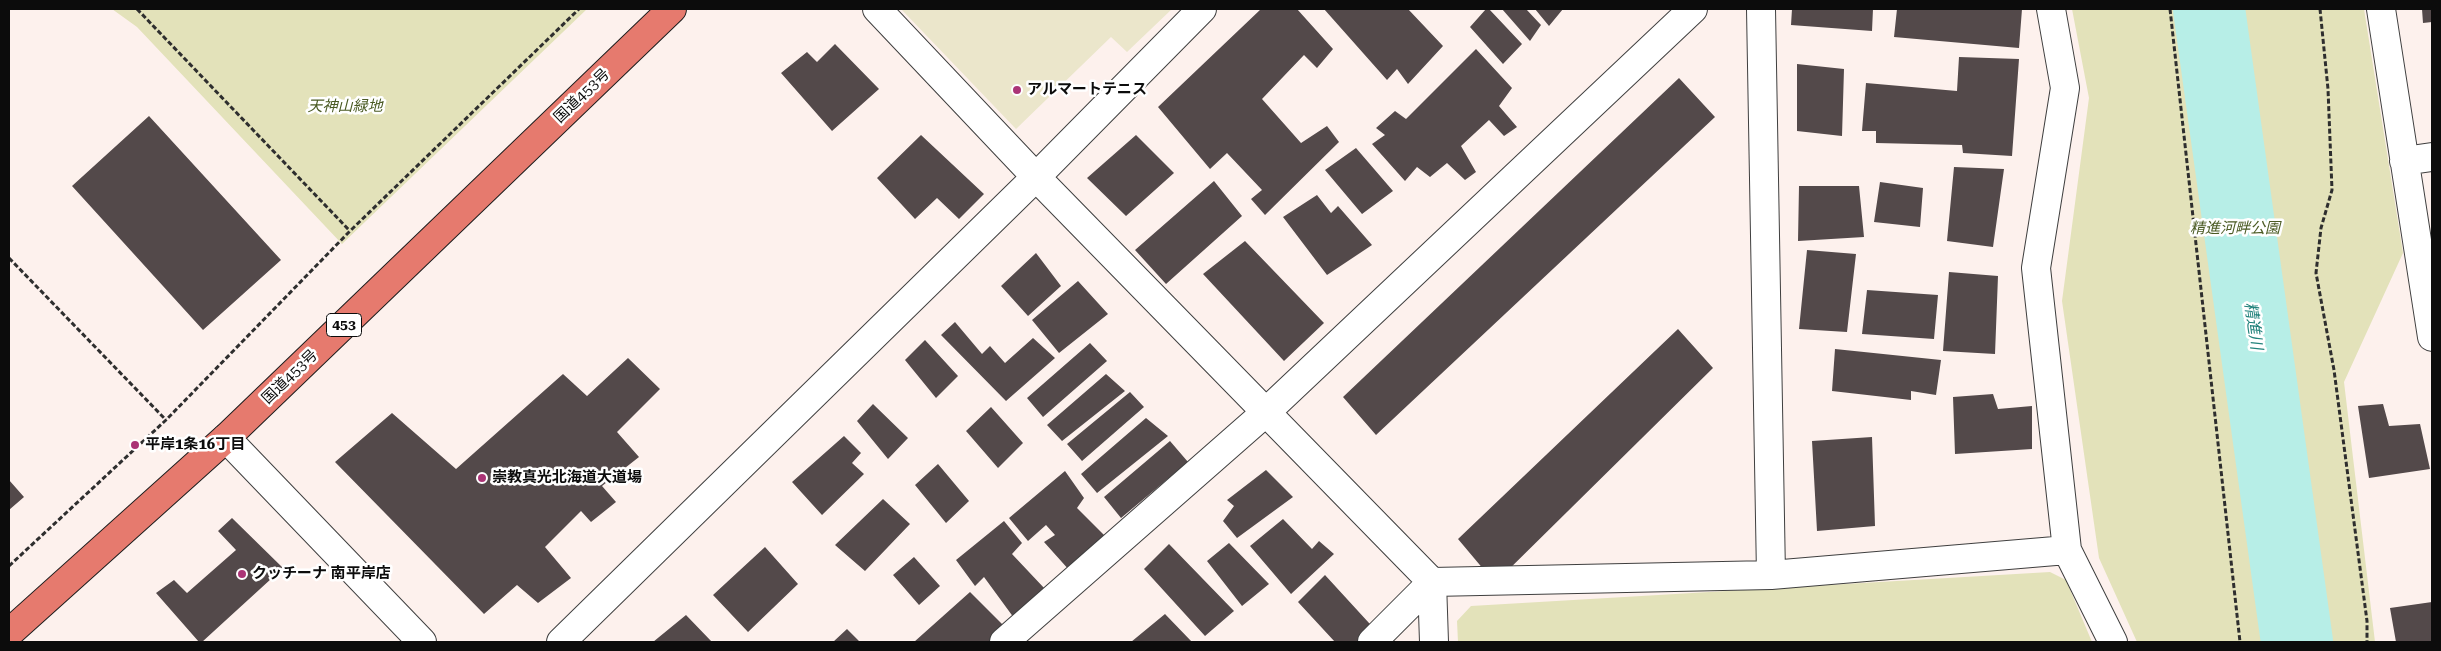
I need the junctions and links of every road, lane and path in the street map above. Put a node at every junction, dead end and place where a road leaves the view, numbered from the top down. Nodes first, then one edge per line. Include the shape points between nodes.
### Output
1 (137, 9) edge
2 (672, 9) edge
3 (877, 9) edge
4 (1202, 9) edge
5 (1693, 9) edge
6 (1761, 9) edge
7 (2051, 9) edge
8 (2170, 9) edge
9 (2320, 9) edge
10 (2381, 9) edge
11 (576, 10) edge
12 (2432, 157) edge
13 (2404, 161) junction
14 (1036, 177) junction
15 (350, 230) junction
16 (9, 258) edge
17 (2432, 338) edge
18 (1265, 413) junction
19 (166, 420) junction
20 (226, 438) junction
21 (2067, 550) junction
22 (9, 566) edge
23 (1771, 575) junction
24 (1432, 582) junction
25 (9, 633) edge
26 (422, 642) edge
27 (561, 642) edge
28 (1004, 642) edge
29 (1372, 642) edge
30 (1434, 642) edge
31 (2113, 642) edge
32 (2240, 642) edge
33 (2367, 642) edge

1 - 15 path
2 - 20 highway, 国道453号 / 453
3 - 14 street
4 - 14 street
5 - 18 street
6 - 23 street
7 - 21 street via 2065,88 2036,268
8 - 32 path
9 - 33 path via 2328,89 2332,190 2321,228 2316,273 2334,370 2367,621
10 - 13 street
11 - 15 path
12 - 13 street
13 - 17 street
14 - 18 street
14 - 27 street
15 - 19 path
16 - 19 path
18 - 24 street
18 - 28 street
19 - 22 path
20 - 25 highway, 国道453号 / 453
20 - 26 street
21 - 23 street
21 - 31 street
23 - 24 street
24 - 29 street
24 - 30 street

